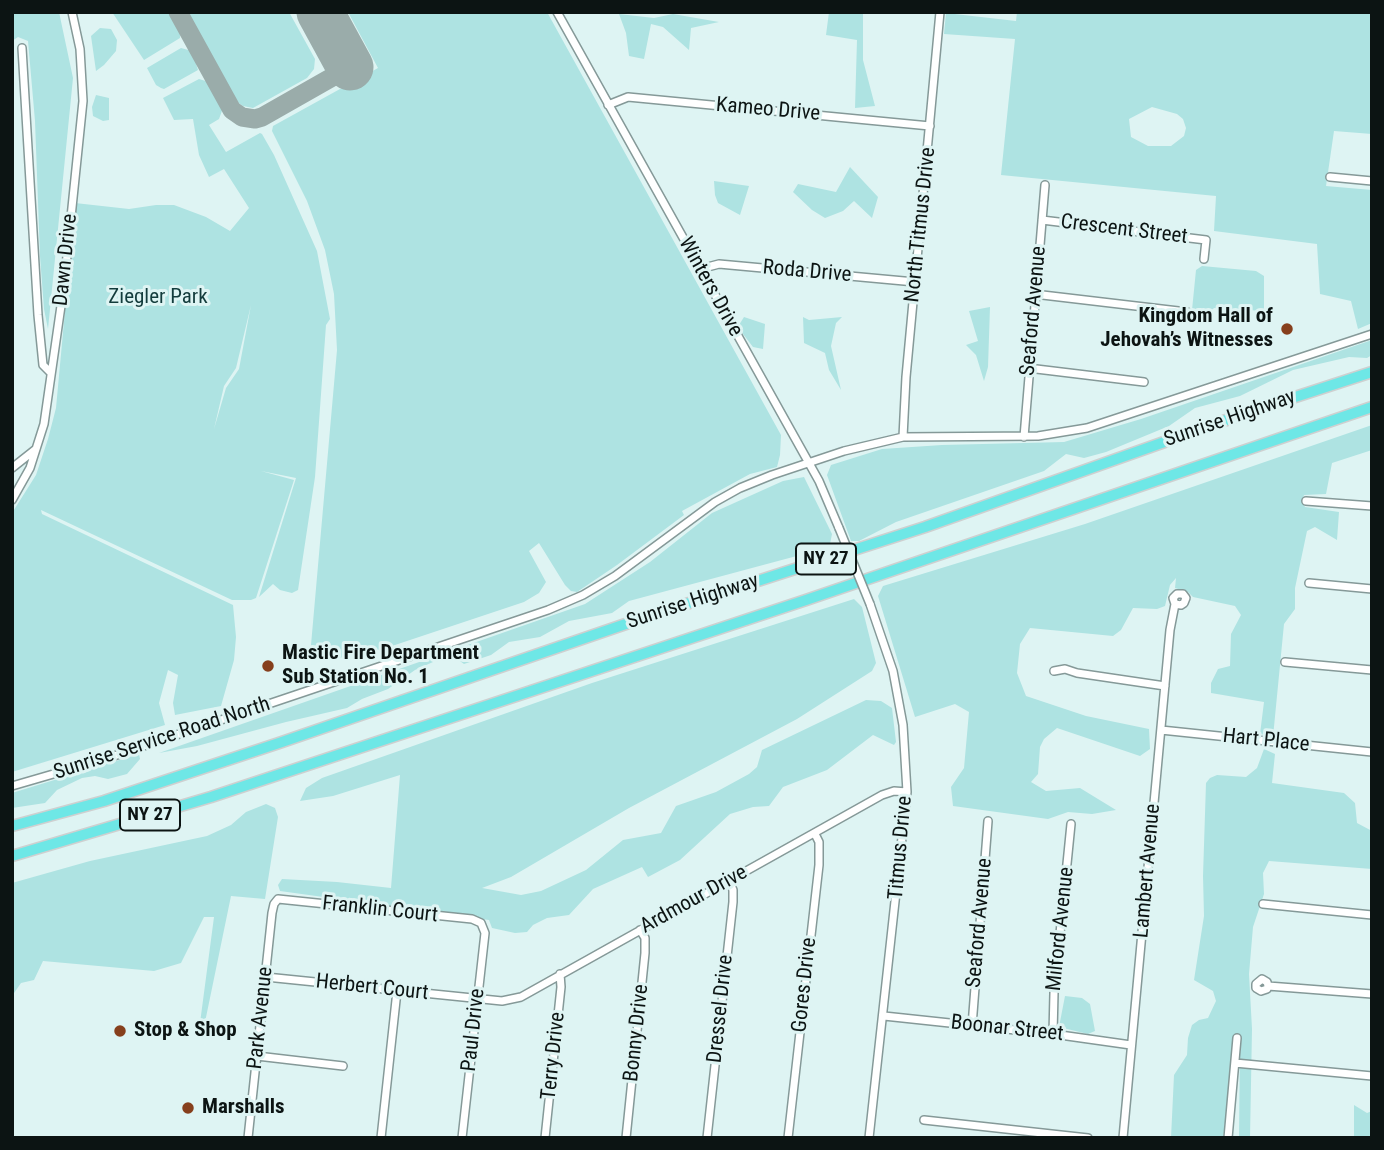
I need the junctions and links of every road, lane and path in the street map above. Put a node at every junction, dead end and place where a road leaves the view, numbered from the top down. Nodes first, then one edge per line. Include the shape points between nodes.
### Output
1 (72, 12) edge
2 (557, 12) edge
3 (940, 12) edge
4 (22, 48) dead end
5 (608, 105) junction
6 (930, 126) junction
7 (1330, 177) dead end
8 (1372, 181) edge
9 (1045, 185) dead end
10 (1042, 220) junction
11 (1204, 259) dead end
12 (700, 269) junction
13 (915, 282) junction
14 (1034, 294) junction
15 (1187, 312) dead end
16 (1372, 334) edge
17 (1028, 368) junction
18 (1372, 372) edge
19 (51, 373) junction
20 (1144, 382) dead end
21 (1372, 407) edge
22 (903, 437) junction
23 (1024, 437) junction
24 (36, 449) junction
25 (807, 464) junction
26 (12, 468) edge
27 (13, 497) edge
28 (1306, 501) dead end
29 (1372, 506) edge
30 (854, 566) joint
31 (1309, 583) dead end
32 (1372, 589) edge
33 (1175, 604) dead end
34 (1284, 662) dead end
35 (1372, 670) edge
36 (1054, 671) dead end
37 (1165, 686) junction
38 (1161, 730) junction
39 (1372, 752) edge
40 (12, 786) edge
41 (907, 792) junction
42 (988, 821) dead end
43 (1071, 824) dead end
44 (12, 825) edge
45 (815, 834) junction
46 (12, 856) edge
47 (729, 881) junction
48 (278, 899) joint
49 (1263, 904) dead end
50 (1372, 915) edge
51 (481, 923) joint
52 (640, 930) junction
53 (560, 974) junction
54 (266, 977) junction
55 (1268, 986) dead end
56 (397, 990) junction
57 (1372, 994) edge
58 (478, 999) junction
59 (884, 1016) junction
60 (972, 1026) junction
61 (1053, 1034) junction
62 (1237, 1038) dead end
63 (1131, 1045) junction
64 (257, 1056) junction
65 (1235, 1063) junction
66 (343, 1066) dead end
67 (1372, 1076) edge
68 (923, 1120) dead end
69 (248, 1137) edge
70 (258, 1138) edge
71 (381, 1138) edge
72 (463, 1138) edge
73 (545, 1138) edge
74 (626, 1138) edge
75 (708, 1138) edge
76 (789, 1138) edge
77 (869, 1138) edge
78 (1088, 1138) edge
79 (1123, 1138) edge
80 (1228, 1138) edge

1 - 19 street, Dawn Drive via 83,101
2 - 5 street, Winters Drive
3 - 6 street, North Titmus Drive
4 - 19 street via 38,315 43,365
5 - 6 street, Kameo Drive via 628,97
5 - 12 street, Winters Drive
6 - 13 street, North Titmus Drive
7 - 8 street
9 - 10 street, Seaford Avenue
10 - 11 street, Crescent Street via 1206,240
10 - 14 street, Seaford Avenue
12 - 13 street, Roda Drive via 719,264
12 - 25 street, Winters Drive
13 - 22 street, North Titmus Drive
14 - 15 street
14 - 17 street, Seaford Avenue
16 - 23 street, Sunrise Service Road North via 1103,424
17 - 20 street
17 - 23 street, Seaford Avenue
18 - 44 highway, Sunrise Highway / NY 27 via 279,743 104,801
19 - 24 street, Dawn Drive
21 - 46 highway, Sunrise Highway / NY 27 via 236,789
22 - 23 street, Sunrise Service Road North
22 - 25 street, Sunrise Service Road North
24 - 26 street
24 - 27 street, Dawn Drive
25 - 30 street, Winters Drive, bridge via 819,481
25 - 40 street, Sunrise Service Road North via 727,494 615,576 548,610
28 - 29 street
30 - 41 street, Titmus Drive, bridge via 893,671 903,725
31 - 32 street
33 - 37 street, Lambert Avenue
34 - 35 street
36 - 37 street
37 - 38 street, Lambert Avenue
38 - 39 street, Hart Place
38 - 63 street, Lambert Avenue
41 - 45 street, Ardmour Drive via 882,795
41 - 59 street, Titmus Drive
42 - 60 street, Seaford Avenue
43 - 61 street, Milford Avenue
45 - 47 street, Ardmour Drive
45 - 76 street, Gores Drive via 819,865
47 - 52 street, Ardmour Drive
47 - 75 street, Dressel Drive via 733,902
48 - 51 street, Franklin Court
48 - 54 street, Park Avenue via 272,913
49 - 50 street
51 - 58 street, Paul Drive via 485,933
52 - 53 street, Ardmour Drive
52 - 74 street, Bonny Drive via 645,953
53 - 58 street, Ardmour Drive via 521,997
53 - 73 street, Terry Drive
54 - 56 street, Herbert Court
54 - 64 street, Park Avenue
55 - 57 street
56 - 58 street, Herbert Court
56 - 71 street
58 - 72 street, Paul Drive
59 - 60 street, Boonar Street
59 - 77 street, Titmus Drive
60 - 61 street, Boonar Street
61 - 63 street, Boonar Street
62 - 65 street
63 - 79 street, Lambert Avenue
64 - 66 street
64 - 69 street, Park Avenue
65 - 67 street
65 - 80 street
68 - 78 street
69 - 70 street

